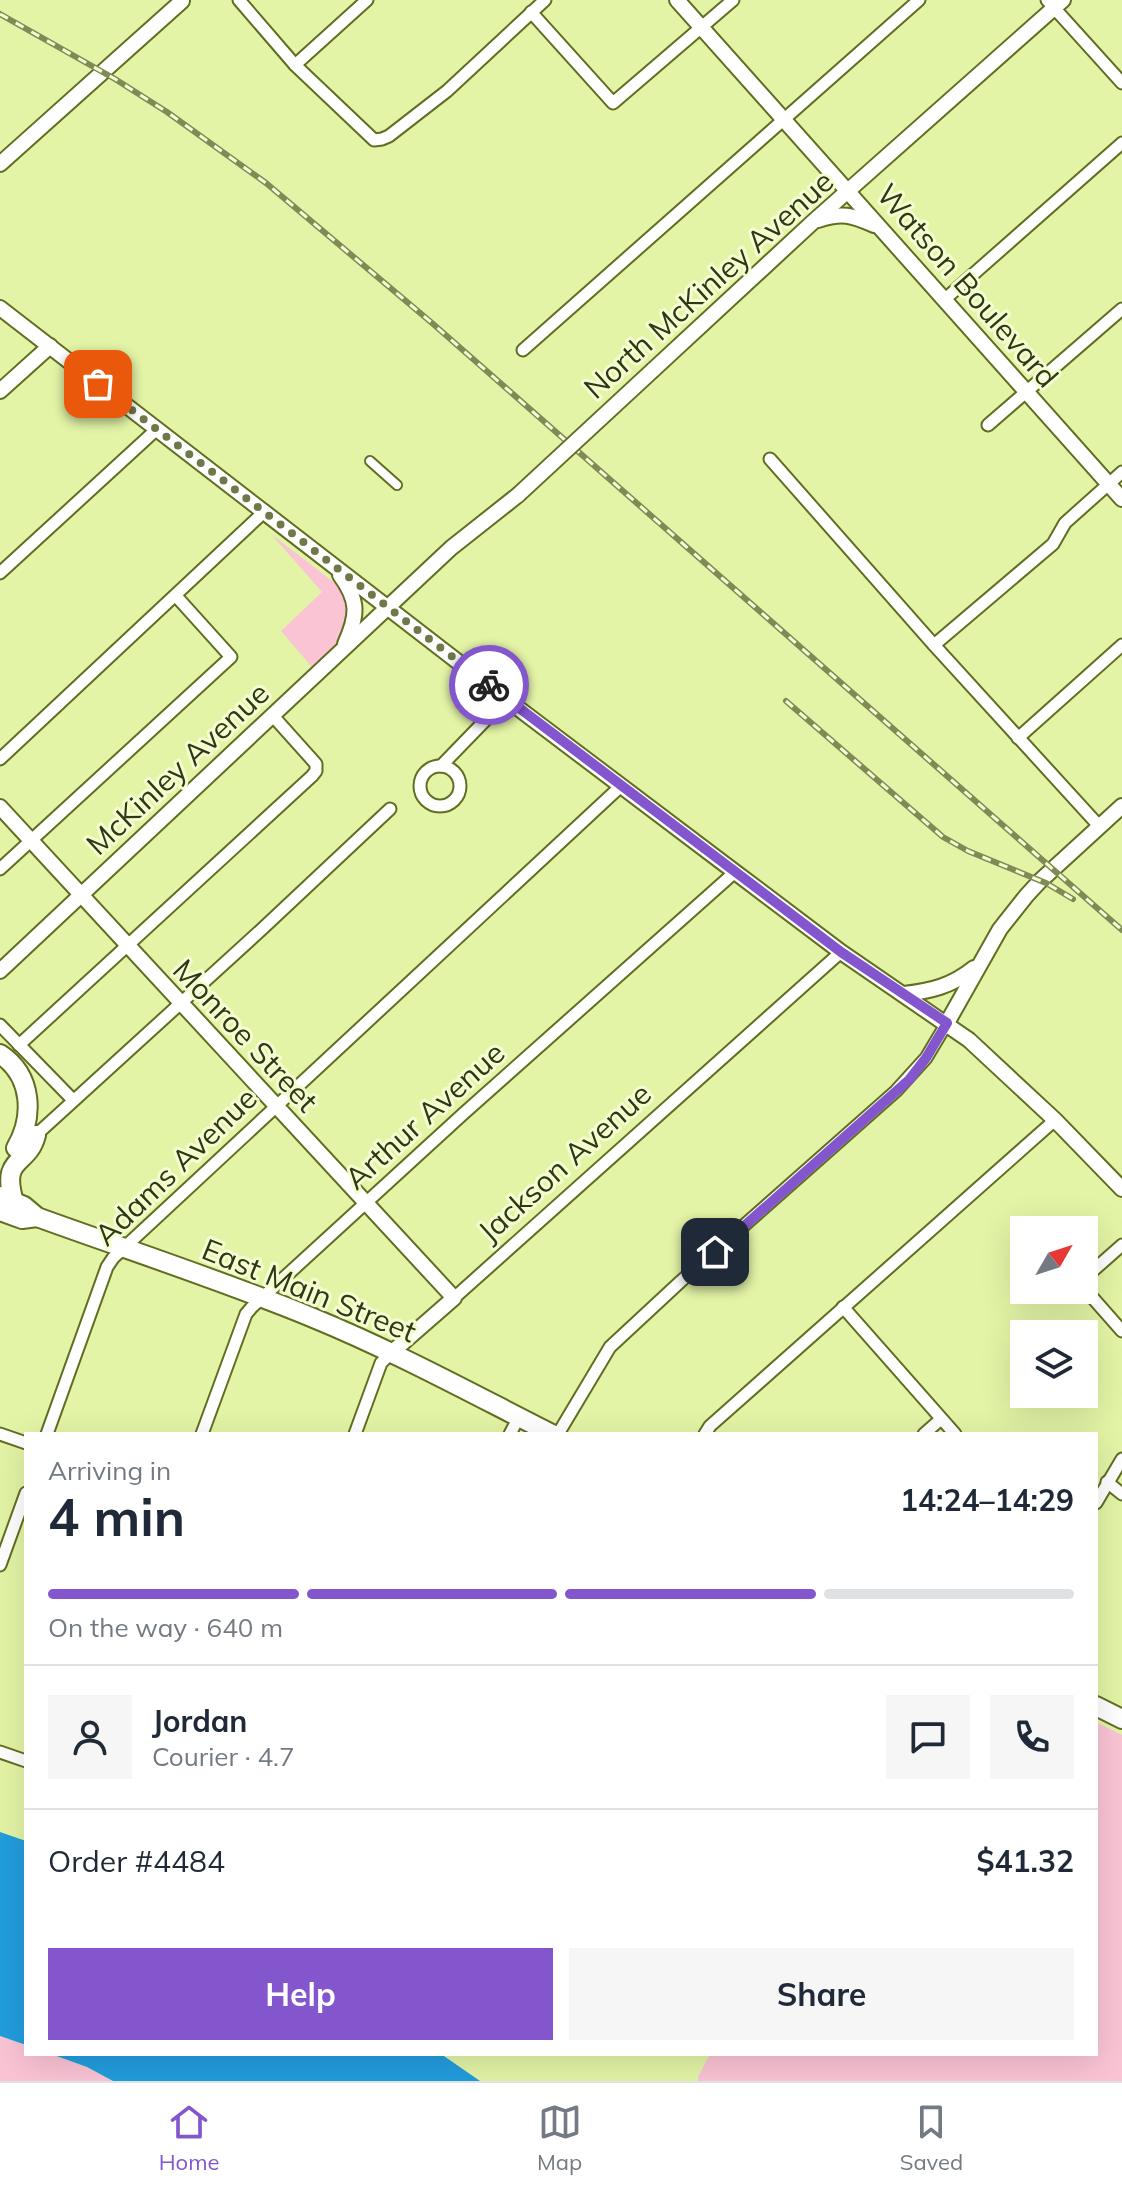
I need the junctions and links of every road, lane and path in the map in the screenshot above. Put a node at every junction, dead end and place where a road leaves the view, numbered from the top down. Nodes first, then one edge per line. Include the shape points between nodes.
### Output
1 (239, 0) edge
2 (367, 0) edge
3 (545, 0) edge
4 (677, 0) edge
5 (733, 0) edge
6 (919, 0) edge
7 (182, 1) edge
8 (1055, 3) edge
9 (531, 12) junction
10 (701, 28) junction
11 (295, 65) junction
12 (1122, 83) edge
13 (784, 119) junction
14 (1122, 143) edge
15 (0, 164) edge
16 (849, 192) junction
17 (814, 221) junction
18 (880, 228) junction
19 (944, 300) junction
20 (0, 308) edge
21 (1122, 309) edge
22 (50, 346) junction
23 (523, 350) dead end
24 (0, 391) edge
25 (1027, 393) junction
26 (988, 425) dead end
27 (157, 429) junction
28 (770, 459) dead end
29 (370, 461) dead end
30 (1122, 472) edge
31 (1108, 484) junction
32 (397, 485) dead end
33 (1122, 499) edge
34 (265, 511) junction
35 (330, 562) junction
36 (0, 573) edge
37 (176, 596) junction
38 (389, 608) junction
39 (934, 645) junction
40 (1122, 645) edge
41 (342, 652) junction
42 (506, 699) junction
43 (273, 716) junction
44 (1018, 738) junction
45 (0, 759) edge
46 (441, 766) dead end
47 (621, 786) junction
48 (1122, 806) edge
49 (0, 807) edge
50 (390, 809) dead end
51 (1100, 827) junction
52 (31, 840) junction
53 (0, 869) edge
54 (735, 872) junction
55 (81, 894) junction
56 (127, 946) junction
57 (841, 952) junction
58 (983, 959) junction
59 (1, 969) edge
60 (904, 994) junction
61 (179, 1002) junction
62 (947, 1023) junction
63 (0, 1025) edge
64 (19, 1045) junction
65 (0, 1054) edge
66 (73, 1100) junction
67 (275, 1106) junction
68 (1055, 1120) junction
69 (36, 1135) junction
70 (16, 1148) junction
71 (0, 1161) edge
72 (1122, 1189) edge
73 (5, 1203) edge
74 (365, 1203) junction
75 (1122, 1245) edge
76 (122, 1248) junction
77 (1098, 1266) edge
78 (261, 1297) junction
79 (454, 1298) junction
80 (1096, 1304) edge
81 (843, 1307) junction
82 (1122, 1331) edge
83 (391, 1353) junction
84 (941, 1419) junction
85 (514, 1426) edge
86 (48, 1432) edge
87 (203, 1432) edge
88 (356, 1432) edge
89 (545, 1432) edge
90 (556, 1432) edge
91 (706, 1432) edge
92 (926, 1432) edge
93 (953, 1432) edge
94 (0, 1434) edge
95 (24, 1442) edge
96 (1122, 1459) edge
97 (1107, 1482) junction
98 (1122, 1494) edge
99 (24, 1499) edge
100 (1098, 1499) edge
101 (0, 1565) edge
102 (1098, 1707) edge
103 (1122, 1719) edge
104 (0, 1752) edge
105 (24, 1760) edge

1 - 11 street
2 - 11 street
3 - 9 street
4 - 10 street, Watson Boulevard
5 - 10 street
6 - 13 street
7 - 15 street
8 - 12 street
8 - 16 street, North McKinley Avenue
9 - 10 street via 613,103
9 - 11 street via 435,101 389,136 374,140
10 - 13 street, Watson Boulevard
13 - 16 street, Watson Boulevard
13 - 23 street
14 - 19 street
16 - 17 street, North McKinley Avenue
16 - 18 street, Watson Boulevard
17 - 18 street via 853,215
17 - 38 street, North McKinley Avenue, bridge
18 - 19 street, Watson Boulevard
19 - 25 street, Watson Boulevard
20 - 22 street
21 - 25 street
22 - 24 street
22 - 27 street
25 - 26 street
25 - 31 street, Watson Boulevard
27 - 34 street
27 - 36 street
28 - 39 street
29 - 32 street
30 - 31 street
31 - 33 street, Watson Boulevard
31 - 39 street via 1065,523 1053,544
34 - 35 street
34 - 37 street
35 - 38 street
35 - 41 street via 350,589 355,610
37 - 45 street
37 - 52 street via 231,657
38 - 41 street, McKinley Avenue
38 - 42 street
39 - 44 street
40 - 44 street
41 - 43 street, McKinley Avenue
42 - 46 street
42 - 47 street
43 - 55 street, McKinley Avenue
43 - 56 street via 316,764 316,771
44 - 51 street
47 - 54 street
47 - 67 street, Adams Avenue
48 - 51 street
49 - 52 street, Monroe Street
50 - 61 street
51 - 58 street via 1027,895
52 - 53 street
52 - 55 street, Monroe Street
54 - 57 street
54 - 74 street, Arthur Avenue
55 - 56 street, Monroe Street
55 - 59 street, McKinley Avenue
56 - 61 street, Monroe Street
56 - 64 street
57 - 60 street
57 - 79 street, Jackson Avenue
58 - 60 street via 935,991
58 - 62 street
60 - 62 street
61 - 66 street
61 - 67 street, Monroe Street
62 - 68 street
62 - 90 street via 926,1058 896,1091 610,1347
63 - 64 street
64 - 66 street
65 - 70 main road via 16,1069 28,1097 26,1127
66 - 69 street
67 - 74 street, Monroe Street
67 - 76 street, Adams Avenue
68 - 72 street
68 - 81 street
69 - 70 main road
69 - 73 main road via 6,1169
70 - 71 main road
73 - 76 main road, East Main Street via 24,1206 37,1217
74 - 78 street, Arthur Avenue
74 - 79 street, Monroe Street
75 - 77 street
76 - 78 main road, East Main Street
76 - 86 street, Adams Avenue via 107,1267
78 - 83 main road, East Main Street
78 - 87 street, Arthur Avenue via 246,1314
79 - 83 street, Jackson Avenue
80 - 82 street
81 - 84 street
81 - 91 street
83 - 85 main road, East Main Street
83 - 88 street, Jackson Avenue via 381,1363
84 - 92 street
84 - 93 street
85 - 89 main road, East Main Street
94 - 95 street
96 - 97 street
97 - 98 street
97 - 100 street
99 - 101 street
102 - 103 main road
104 - 105 street

